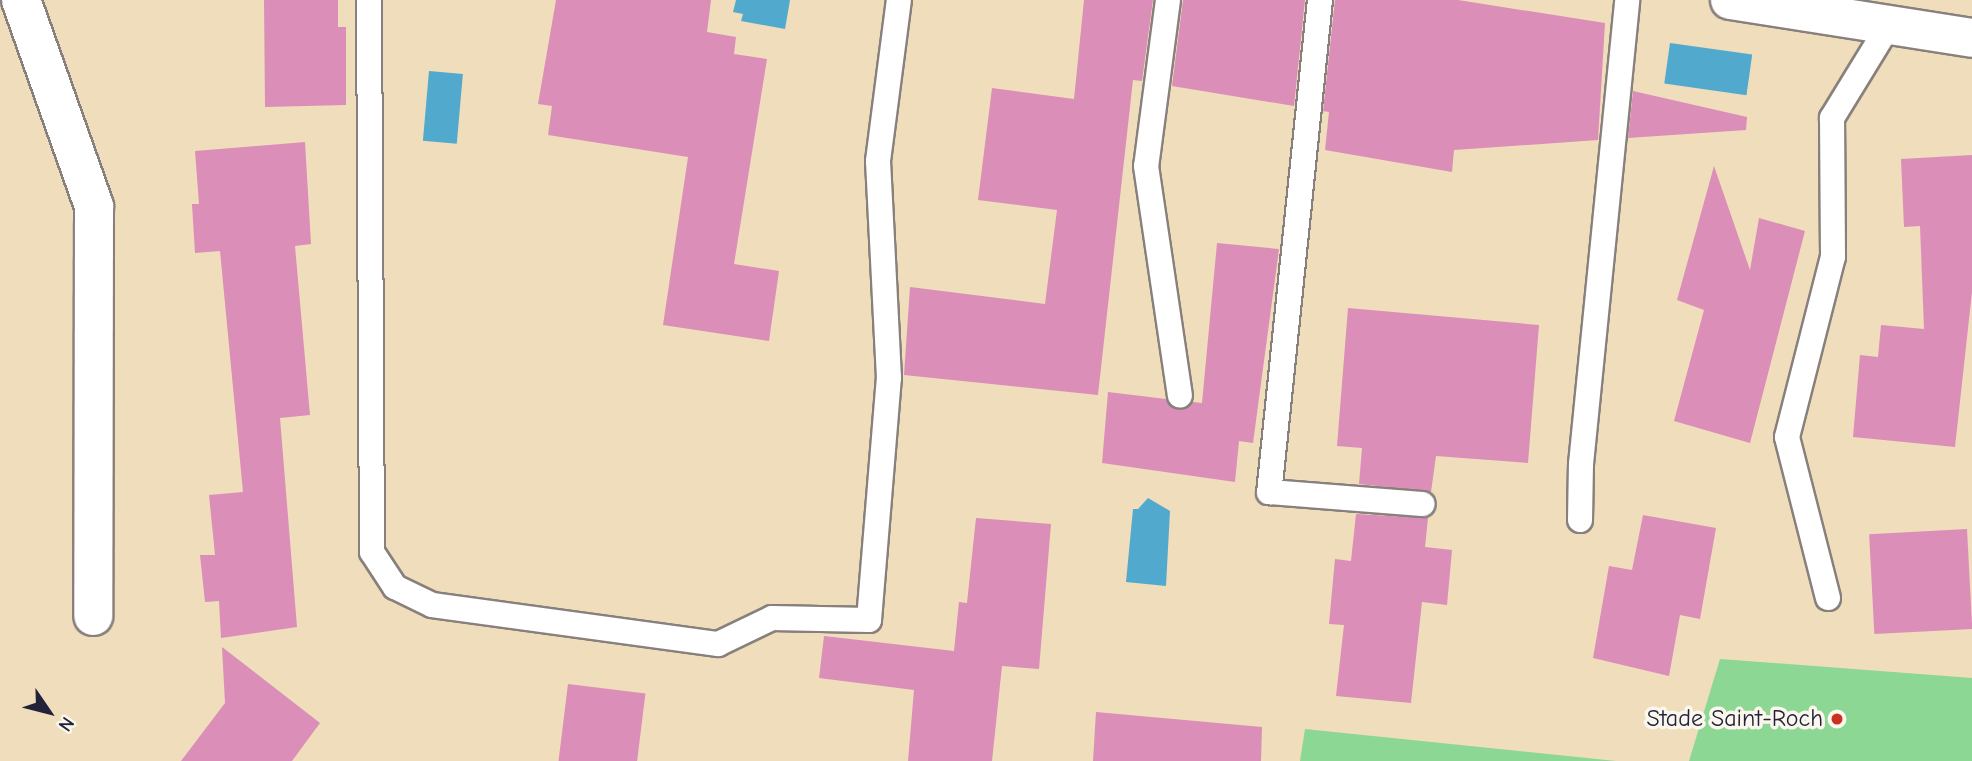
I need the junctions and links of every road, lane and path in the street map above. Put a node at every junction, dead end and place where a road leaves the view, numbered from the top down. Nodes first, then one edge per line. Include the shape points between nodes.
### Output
1 (21, 0) edge
2 (369, 0) edge
3 (899, 0) edge
4 (1168, 0) edge
5 (1320, 0) edge
6 (1626, 0) edge
7 (1730, 0) edge
8 (1889, 25) junction
9 (1972, 38) edge
10 (1180, 394) dead end
11 (1423, 504) dead end
12 (1580, 520) dead end
13 (1828, 598) dead end
14 (93, 616) dead end

1 - 14 street via 94,205
2 - 3 lane via 372,552 395,587 432,605 718,644 772,618 869,620 889,378 878,161
4 - 10 lane via 1146,166
5 - 11 lane via 1269,492
6 - 12 lane
7 - 8 street
8 - 9 street
8 - 13 lane via 1832,118 1832,257 1787,437

